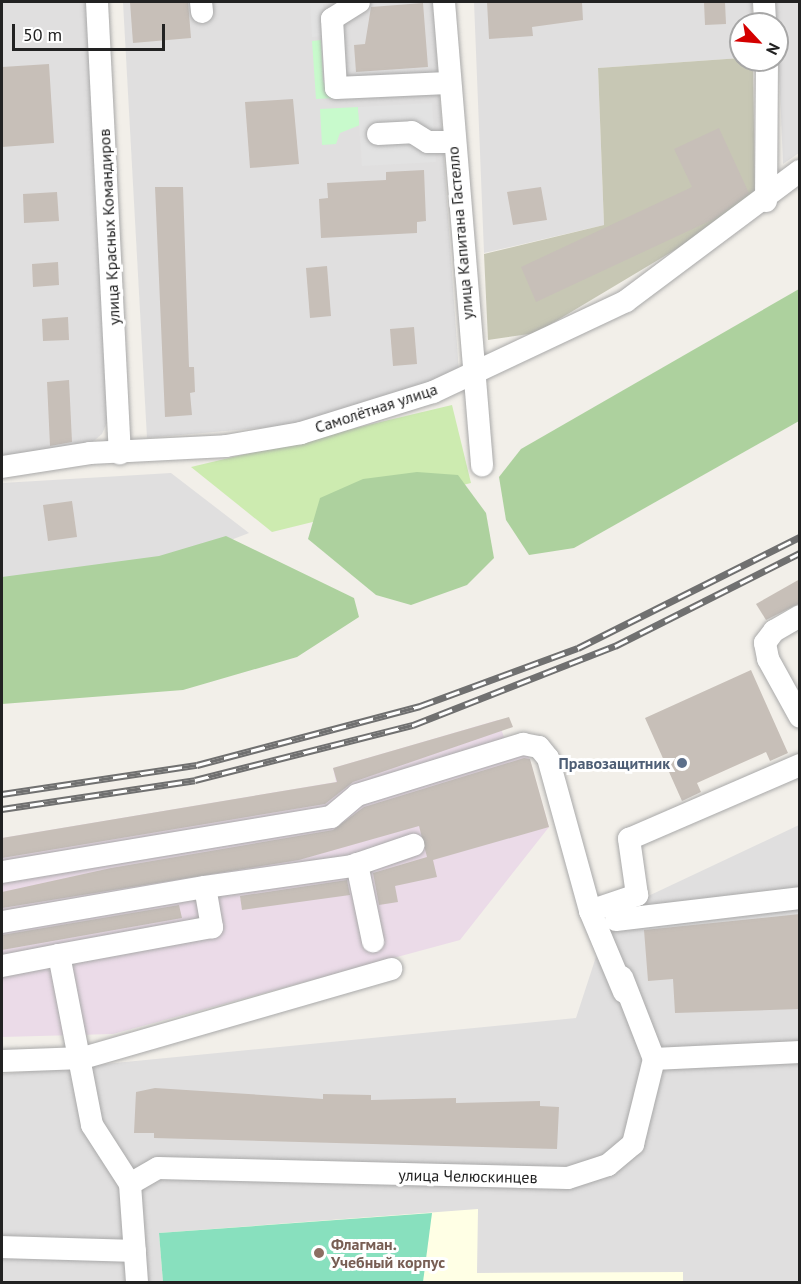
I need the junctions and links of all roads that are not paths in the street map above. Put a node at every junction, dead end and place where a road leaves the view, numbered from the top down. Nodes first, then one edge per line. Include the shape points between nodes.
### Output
1 (98, 2) edge
2 (359, 2) edge
3 (444, 2) edge
4 (767, 72) edge
5 (448, 83) junction
6 (378, 134) dead end
7 (453, 142) junction
8 (800, 171) edge
9 (766, 201) junction
10 (472, 373) junction
11 (120, 453) junction
12 (482, 465) dead end
13 (2, 466) edge
14 (800, 615) edge
15 (800, 717) edge
16 (800, 765) edge
17 (412, 845) dead end
18 (357, 864) junction
19 (2, 872) edge
20 (206, 887) junction
21 (636, 895) junction
22 (800, 898) edge
23 (590, 911) junction
24 (616, 920) junction
25 (2, 922) edge
26 (373, 940) dead end
27 (59, 955) junction
28 (2, 966) edge
29 (391, 969) dead end
30 (624, 992) junction
31 (800, 1053) edge
32 (82, 1058) junction
33 (654, 1059) junction
34 (2, 1061) edge
35 (130, 1184) junction
36 (2, 1247) edge
37 (135, 1251) junction
38 (137, 1282) edge

1 - 11 street, улица Красных Командиров
2 - 5 street via 332,20 336,88
3 - 5 street, улица Капитана Гастелло
4 - 9 street
5 - 7 street, улица Капитана Гастелло
6 - 7 street via 412,132 428,142
7 - 10 street, улица Капитана Гастелло
8 - 9 street, Самолётная улица
9 - 10 street, Самолётная улица via 626,301
10 - 11 street, Самолётная улица via 433,392 301,433 226,446
10 - 12 street, улица Капитана Гастелло
11 - 13 street, Самолётная улица
14 - 15 street via 774,631 765,643 768,658
16 - 21 street via 629,839
17 - 18 street
18 - 20 street
18 - 26 street
19 - 23 street via 331,817 357,795 523,744 539,747 548,758
20 - 25 street
20 - 27 street via 212,927
21 - 23 street
21 - 24 street
22 - 24 street
23 - 30 street
24 - 30 street
27 - 28 street
27 - 32 street
29 - 32 street
30 - 33 street
31 - 33 street
32 - 34 street
32 - 35 street via 92,1125
33 - 35 street, улица Челюскинцев via 633,1144 608,1165 568,1178 158,1168
35 - 37 street
36 - 37 street
37 - 38 street

